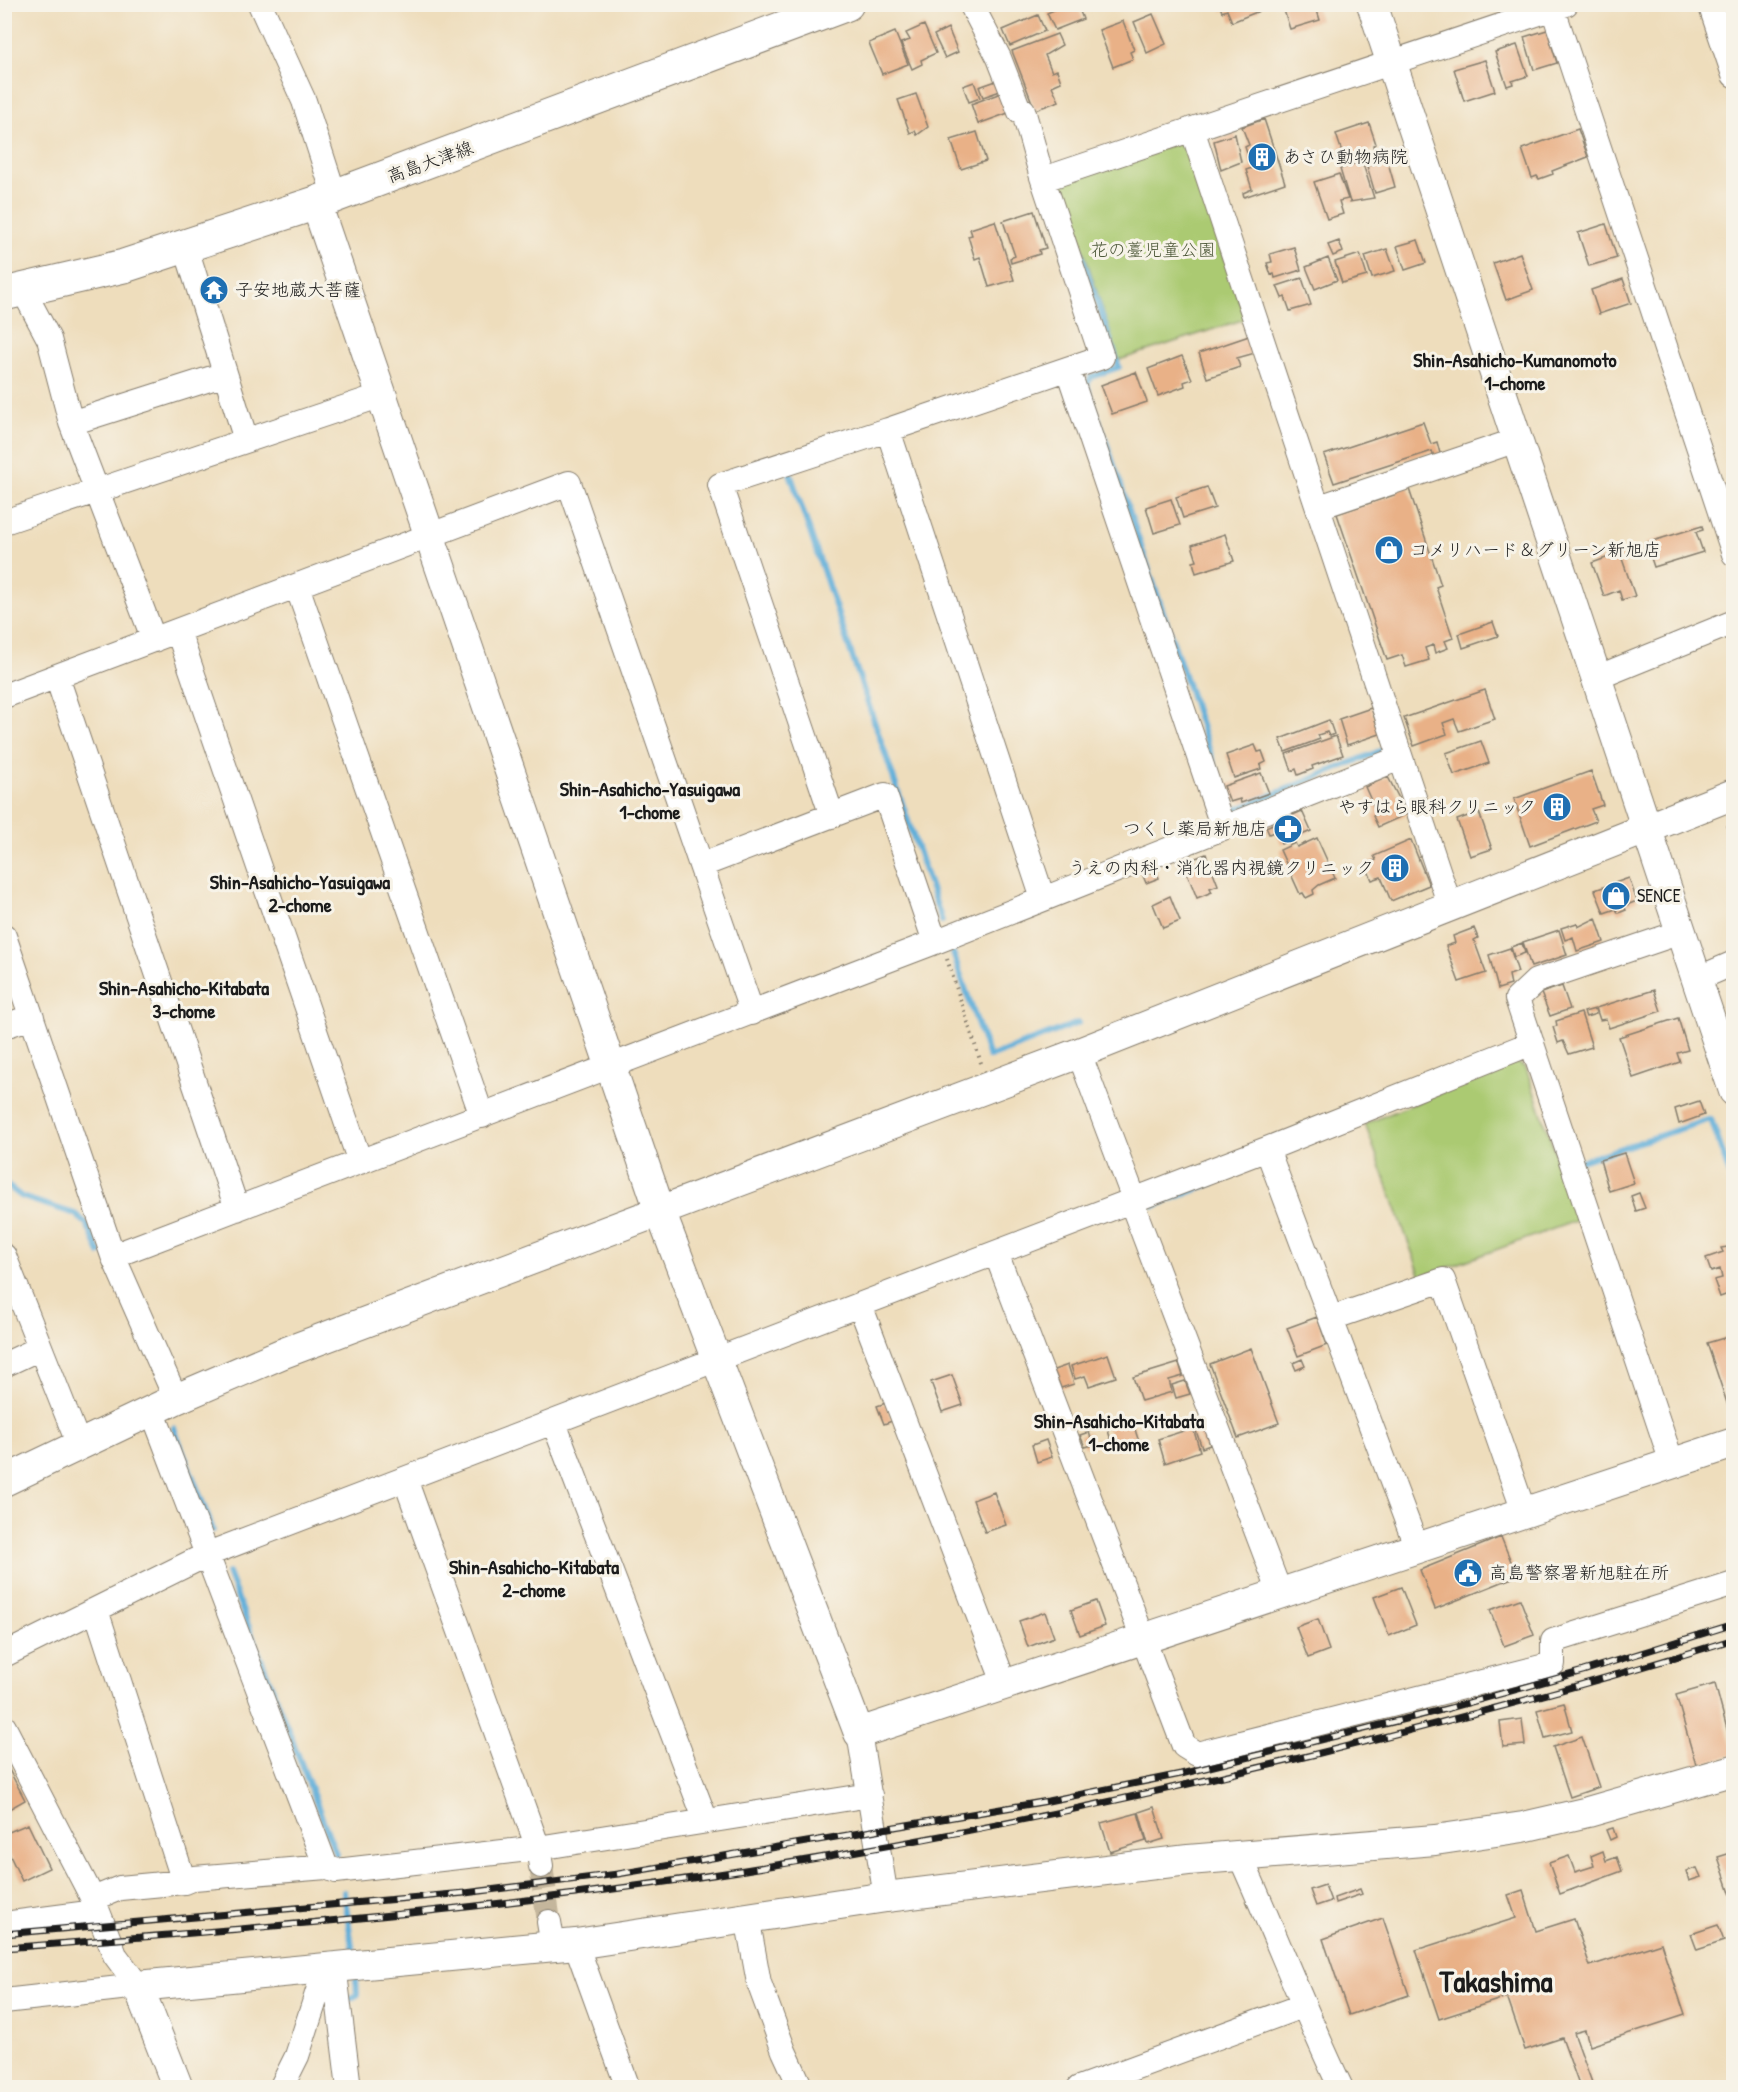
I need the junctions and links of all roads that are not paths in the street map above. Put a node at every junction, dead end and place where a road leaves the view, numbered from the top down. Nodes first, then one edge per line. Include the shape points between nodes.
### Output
1 (260, 4) edge
2 (847, 4) edge
3 (971, 4) edge
4 (1372, 4) edge
5 (1710, 4) edge
6 (1559, 7) edge
7 (1392, 63) junction
8 (1734, 75) edge
9 (1192, 129) junction
10 (1044, 178) junction
11 (326, 200) junction
12 (185, 245) junction
13 (14, 292) edge
14 (1068, 370) junction
15 (225, 374) junction
16 (382, 395) junction
17 (71, 423) junction
18 (888, 430) junction
19 (246, 440) junction
20 (1517, 440) junction
21 (96, 491) junction
22 (1319, 507) junction
23 (4, 522) edge
24 (430, 536) junction
25 (1734, 554) edge
26 (297, 586) junction
27 (1734, 622) edge
28 (178, 631) junction
29 (154, 640) junction
30 (57, 677) junction
31 (1596, 678) junction
32 (4, 696) edge
33 (1400, 758) junction
34 (1734, 794) edge
35 (832, 816) junction
36 (1223, 828) junction
37 (1646, 829) junction
38 (702, 865) junction
39 (1043, 899) junction
40 (1450, 906) junction
41 (1681, 932) junction
42 (4, 936) edge
43 (938, 941) junction
44 (1734, 963) edge
45 (1697, 979) junction
46 (752, 1013) junction
47 (32, 1017) junction
48 (4, 1026) edge
49 (1532, 1043) junction
50 (1079, 1053) junction
51 (610, 1066) junction
52 (1734, 1091) edge
53 (483, 1116) junction
54 (1267, 1149) junction
55 (360, 1162) junction
56 (1132, 1200) junction
57 (237, 1209) junction
58 (660, 1211) junction
59 (996, 1253) junction
60 (4, 1256) edge
61 (113, 1256) junction
62 (860, 1305) junction
63 (1332, 1318) junction
64 (40, 1348) junction
65 (717, 1359) junction
66 (4, 1365) edge
67 (164, 1405) junction
68 (554, 1423) junction
69 (1734, 1443) edge
70 (79, 1444) junction
71 (1672, 1463) junction
72 (405, 1479) junction
73 (4, 1481) edge
74 (1524, 1512) junction
75 (1417, 1548) junction
76 (208, 1554) junction
77 (1734, 1584) edge
78 (1280, 1593) junction
79 (96, 1610) junction
80 (1143, 1640) junction
81 (4, 1655) edge
82 (1005, 1685) junction
83 (4, 1727) edge
84 (859, 1733) junction
85 (1734, 1770) edge
86 (870, 1794) junction
87 (706, 1821) junction
88 (1240, 1856) junction
89 (539, 1857) junction
90 (326, 1867) junction
91 (184, 1882) junction
92 (886, 1897) junction
93 (94, 1905) junction
94 (747, 1917) junction
95 (4, 1924) edge
96 (560, 1937) junction
97 (330, 1966) junction
98 (138, 1986) junction
99 (4, 2001) edge
100 (1302, 2006) junction
101 (178, 2088) edge
102 (281, 2088) edge
103 (349, 2088) edge
104 (627, 2088) edge
105 (801, 2088) edge
106 (1079, 2088) edge
107 (1341, 2088) edge

1 - 11 street via 304,101
2 - 11 main road, 高島大津線
3 - 10 street via 999,58 1020,112 1023,110
4 - 7 street
5 - 8 street
6 - 7 street
6 - 25 street
7 - 9 street
7 - 20 street
9 - 10 street
9 - 22 street
10 - 14 street via 1102,357
11 - 12 main road, 高島大津線
11 - 16 street
12 - 13 main road, 高島大津線 via 124,266
12 - 15 street
13 - 17 street via 49,339
14 - 18 street
14 - 36 street
15 - 17 street
15 - 19 street
16 - 19 street
16 - 24 street
17 - 21 street
18 - 35 street via 720,485
18 - 39 street
19 - 21 street
20 - 22 street
20 - 31 street
21 - 23 street
21 - 29 street
22 - 33 street
24 - 26 street
24 - 38 street via 569,483
24 - 51 street
26 - 28 street
26 - 53 street
27 - 31 street
28 - 29 street
28 - 55 street
29 - 30 street
30 - 32 street
30 - 57 street
31 - 37 street
33 - 36 street
33 - 40 street
34 - 37 street
35 - 38 street
35 - 43 street via 885,795
36 - 39 street
37 - 40 street
37 - 41 street
38 - 46 street
39 - 43 street
40 - 50 street
41 - 45 street
41 - 49 street via 1536,981 1517,999
42 - 47 street
43 - 46 street
44 - 45 street
45 - 52 street
46 - 51 street
47 - 48 street
47 - 61 street
49 - 54 street
49 - 71 street
50 - 56 street
50 - 58 street
51 - 53 street
51 - 58 street
53 - 55 street
54 - 56 street
54 - 63 street
55 - 57 street
56 - 59 street
56 - 78 street
57 - 61 street
58 - 65 street
58 - 67 street via 281,1354
59 - 62 street
59 - 80 street
60 - 64 street
61 - 67 street
62 - 65 street
62 - 82 street
63 - 74 street via 1443,1280
63 - 75 street
64 - 66 street
64 - 70 street
65 - 68 street
65 - 84 street
67 - 70 street
67 - 76 street
68 - 72 street
68 - 87 street
69 - 71 street
70 - 73 street
71 - 74 street
72 - 76 street
72 - 89 street
74 - 75 street
75 - 78 street
76 - 79 street
76 - 90 street
77 - 80 street via 1553,1641 1553,1664 1197,1754 1184,1746
78 - 80 street
79 - 81 street
79 - 91 street
80 - 82 street
82 - 84 street
83 - 93 street
84 - 86 street
85 - 88 street via 1641,1799 1523,1827 1435,1840
86 - 87 street
86 - 92 street
87 - 89 street
88 - 92 street
88 - 100 street
89 - 90 street via 336,1871
90 - 91 street
91 - 93 street via 120,1888
92 - 94 street
93 - 95 street
93 - 98 street via 115,1955
94 - 96 street
94 - 105 street via 759,1983
96 - 97 street
96 - 104 street
97 - 98 street
97 - 102 street
97 - 103 street
98 - 99 street
98 - 101 street
100 - 106 street
100 - 107 street

